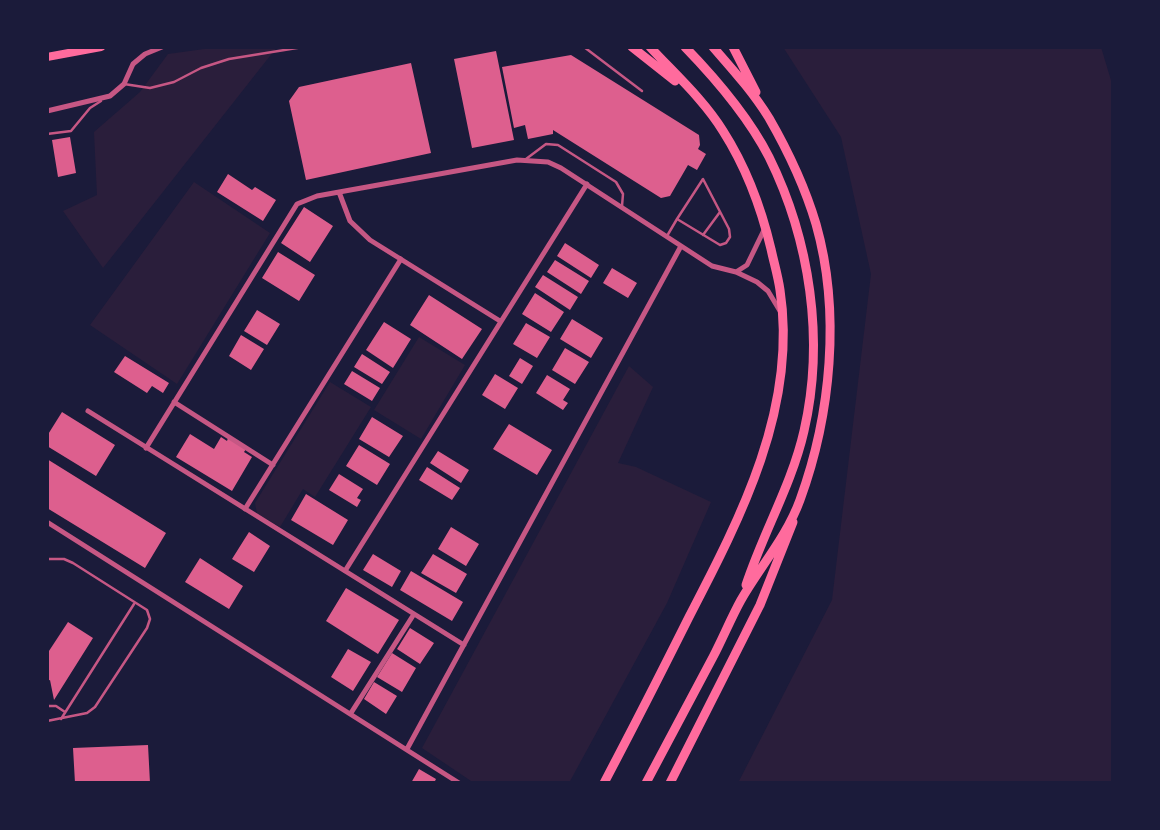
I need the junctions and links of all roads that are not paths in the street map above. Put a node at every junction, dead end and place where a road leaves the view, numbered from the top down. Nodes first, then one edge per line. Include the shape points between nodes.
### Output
1 (101, 47) edge
2 (162, 47) edge
3 (303, 47) edge
4 (584, 47) edge
5 (632, 47) edge
6 (650, 47) edge
7 (685, 47) edge
8 (713, 47) edge
9 (733, 47) edge
10 (47, 57) edge
11 (124, 84) junction
12 (642, 91) dead end
13 (110, 96) junction
14 (699, 100) junction
15 (47, 111) edge
16 (767, 116) junction
17 (47, 134) edge
18 (526, 159) junction
19 (587, 184) junction
20 (339, 192) junction
21 (622, 206) junction
22 (720, 211) junction
23 (677, 219) junction
24 (765, 227) junction
25 (704, 235) junction
26 (667, 236) junction
27 (681, 246) junction
28 (401, 259) junction
29 (736, 272) junction
30 (783, 317) junction
31 (500, 321) junction
32 (174, 402) junction
33 (88, 411) dead end
34 (146, 448) junction
35 (273, 465) junction
36 (799, 503) junction
37 (245, 509) junction
38 (47, 522) edge
39 (47, 559) edge
40 (345, 571) junction
41 (741, 600) junction
42 (135, 602) junction
43 (414, 614) junction
44 (464, 645) junction
45 (47, 706) edge
46 (65, 712) junction
47 (351, 713) junction
48 (61, 719) junction
49 (47, 721) edge
50 (407, 748) junction
51 (458, 783) edge
52 (604, 783) edge
53 (646, 783) edge
54 (670, 783) edge

1 - 10 main road
2 - 11 street via 132,64
3 - 11 lane via 229,59 150,88
4 - 12 lane
5 - 14 main road
6 - 14 main road
7 - 41 main road via 731,99 768,155 797,228 811,296 813,364 804,432
8 - 16 main road
9 - 16 main road
11 - 13 street
13 - 15 street
13 - 17 lane via 90,108 71,131
14 - 24 main road via 733,148
16 - 36 main road via 807,196 828,287 826,384 816,448
18 - 19 street via 548,162
18 - 20 street
18 - 21 lane via 546,144 558,145 616,181 623,194
19 - 21 street
19 - 31 street
20 - 28 street via 350,221
20 - 32 street via 297,204
21 - 26 street
22 - 23 lane via 703,179
22 - 25 lane
22 - 25 lane via 729,229 726,243 720,245
23 - 25 lane
23 - 26 lane
24 - 29 street via 747,265
24 - 30 main road
26 - 27 street
27 - 29 street via 712,266
27 - 44 street
28 - 31 street
28 - 35 street
29 - 30 street via 762,285
30 - 52 main road via 776,404 768,440 736,527
31 - 40 street
32 - 34 street
32 - 35 street
33 - 34 street
34 - 37 street
35 - 37 street
36 - 41 main road
36 - 54 main road via 760,606
37 - 40 street
38 - 47 street
39 - 42 lane via 73,563
40 - 43 street
41 - 53 main road
42 - 46 lane
42 - 48 lane via 150,614 147,628 95,707
43 - 44 street
43 - 47 street
44 - 50 street
45 - 46 lane
46 - 48 lane
47 - 50 street
48 - 49 lane
50 - 51 street

